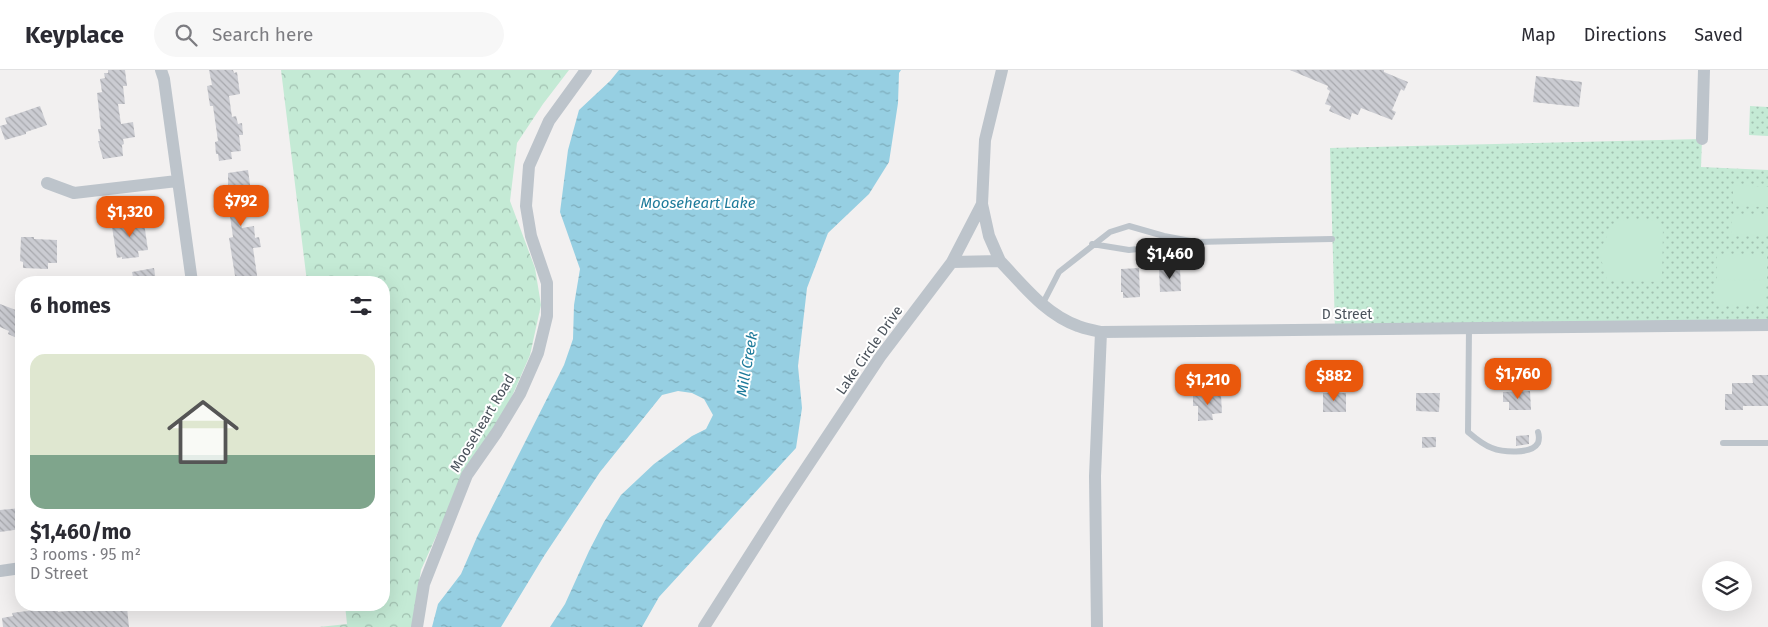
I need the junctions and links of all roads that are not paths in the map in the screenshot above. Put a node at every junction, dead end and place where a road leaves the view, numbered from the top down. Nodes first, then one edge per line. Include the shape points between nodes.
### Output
1 (161, 70) edge
2 (586, 70) edge
3 (1002, 70) edge
4 (1704, 70) edge
5 (1702, 139) dead end
6 (177, 181) junction
7 (47, 183) dead end
8 (982, 204) junction
9 (1332, 239) dead end
10 (1196, 242) junction
11 (1092, 244) junction
12 (1000, 261) junction
13 (952, 262) junction
14 (191, 276) edge
15 (1042, 305) junction
16 (1768, 326) edge
17 (1469, 328) junction
18 (1101, 332) junction
19 (1538, 432) dead end
20 (1723, 443) dead end
21 (1768, 443) edge
22 (15, 569) edge
23 (0, 571) edge
24 (418, 627) edge
25 (704, 627) edge
26 (1097, 627) edge

1 - 6 street
2 - 24 street, Mooseheart Road via 550,120 529,166 526,206 531,236 547,283 547,316 538,353 520,394 467,475 424,584
3 - 8 street, Lake Circle Drive via 985,140
4 - 5 street
6 - 7 street via 74,193
6 - 14 street
8 - 12 street, D Street via 989,236
8 - 13 street, Lake Circle Drive
9 - 10 lane
10 - 11 lane via 1129,250
10 - 11 lane via 1129,226 1110,232
11 - 15 lane via 1059,272
12 - 13 street
12 - 15 street, D Street
13 - 25 street, Lake Circle Drive via 880,357
15 - 18 street, D Street via 1059,318
16 - 17 street, D Street
17 - 18 street, D Street
17 - 19 lane via 1468,432 1490,448 1510,452 1530,450 1536,446
18 - 26 street via 1095,476
20 - 21 lane
22 - 23 street

